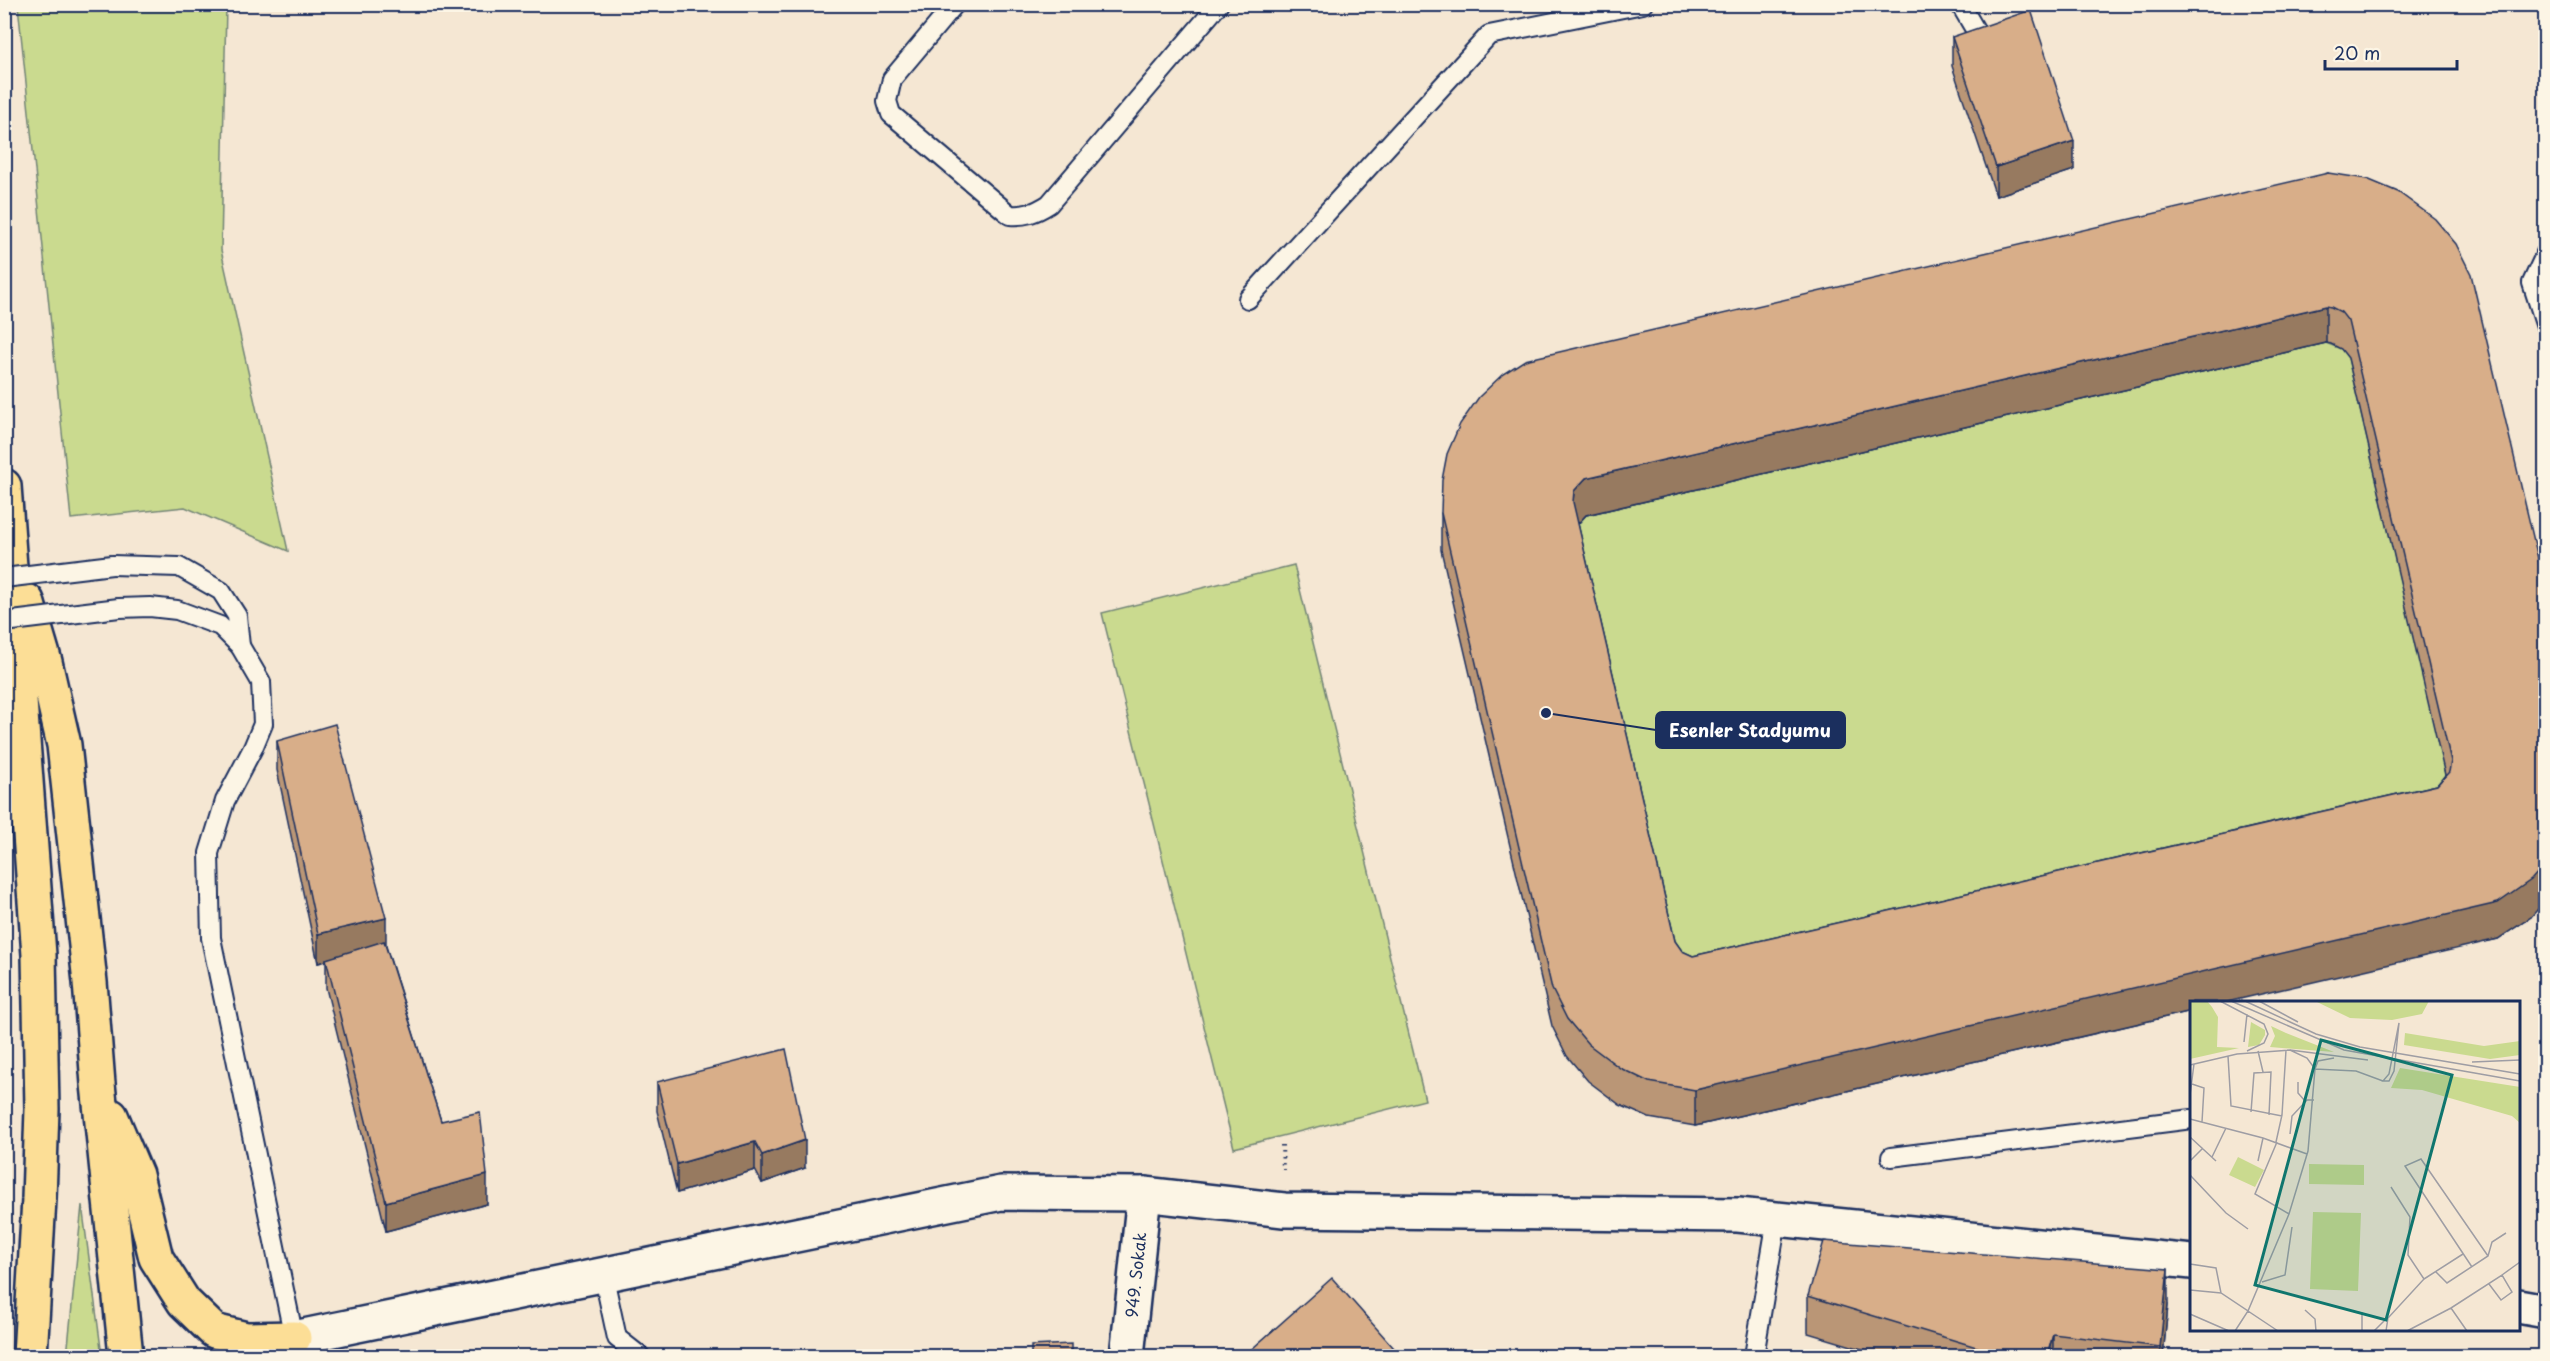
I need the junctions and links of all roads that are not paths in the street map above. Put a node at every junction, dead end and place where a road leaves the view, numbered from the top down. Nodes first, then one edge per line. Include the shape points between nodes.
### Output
1 (955, 4) edge
2 (1219, 4) edge
3 (1643, 4) edge
4 (1960, 4) edge
5 (1980, 38) edge
6 (2546, 253) edge
7 (1248, 299) dead end
8 (2546, 326) edge
9 (4, 486) edge
10 (10, 543) junction
11 (4, 578) edge
12 (4, 622) edge
13 (240, 646) junction
14 (98, 1083) junction
15 (2190, 1119) edge
16 (1891, 1157) dead end
17 (1144, 1194) junction
18 (1777, 1219) junction
19 (2190, 1262) edge
20 (603, 1273) junction
21 (2520, 1306) edge
22 (2546, 1311) edge
23 (294, 1338) junction
24 (30, 1356) edge
25 (126, 1356) edge
26 (640, 1356) edge
27 (1127, 1356) edge
28 (1754, 1356) edge

1 - 2 lane via 892,79 887,100 891,114 1010,216 1036,213 1049,204
3 - 7 lane via 1489,35
4 - 5 lane
6 - 8 lane via 2532,284
9 - 10 highway
10 - 14 highway via 45,662 64,745
10 - 24 highway via 39,955 42,1109
11 - 13 lane, bridge via 112,565 180,567 221,591 237,616
12 - 13 lane, bridge via 150,607 177,610 220,626
13 - 23 lane via 261,682 263,724 225,801 209,853 211,938
14 - 23 highway via 136,1175 156,1258 184,1302 214,1331 246,1339
14 - 25 highway
15 - 16 lane
17 - 18 street via 1284,1210 1738,1215
17 - 20 street via 1001,1193
17 - 27 street, 949. Sokak
18 - 19 street
18 - 28 lane
20 - 23 street
20 - 26 lane via 617,1338
21 - 22 street

